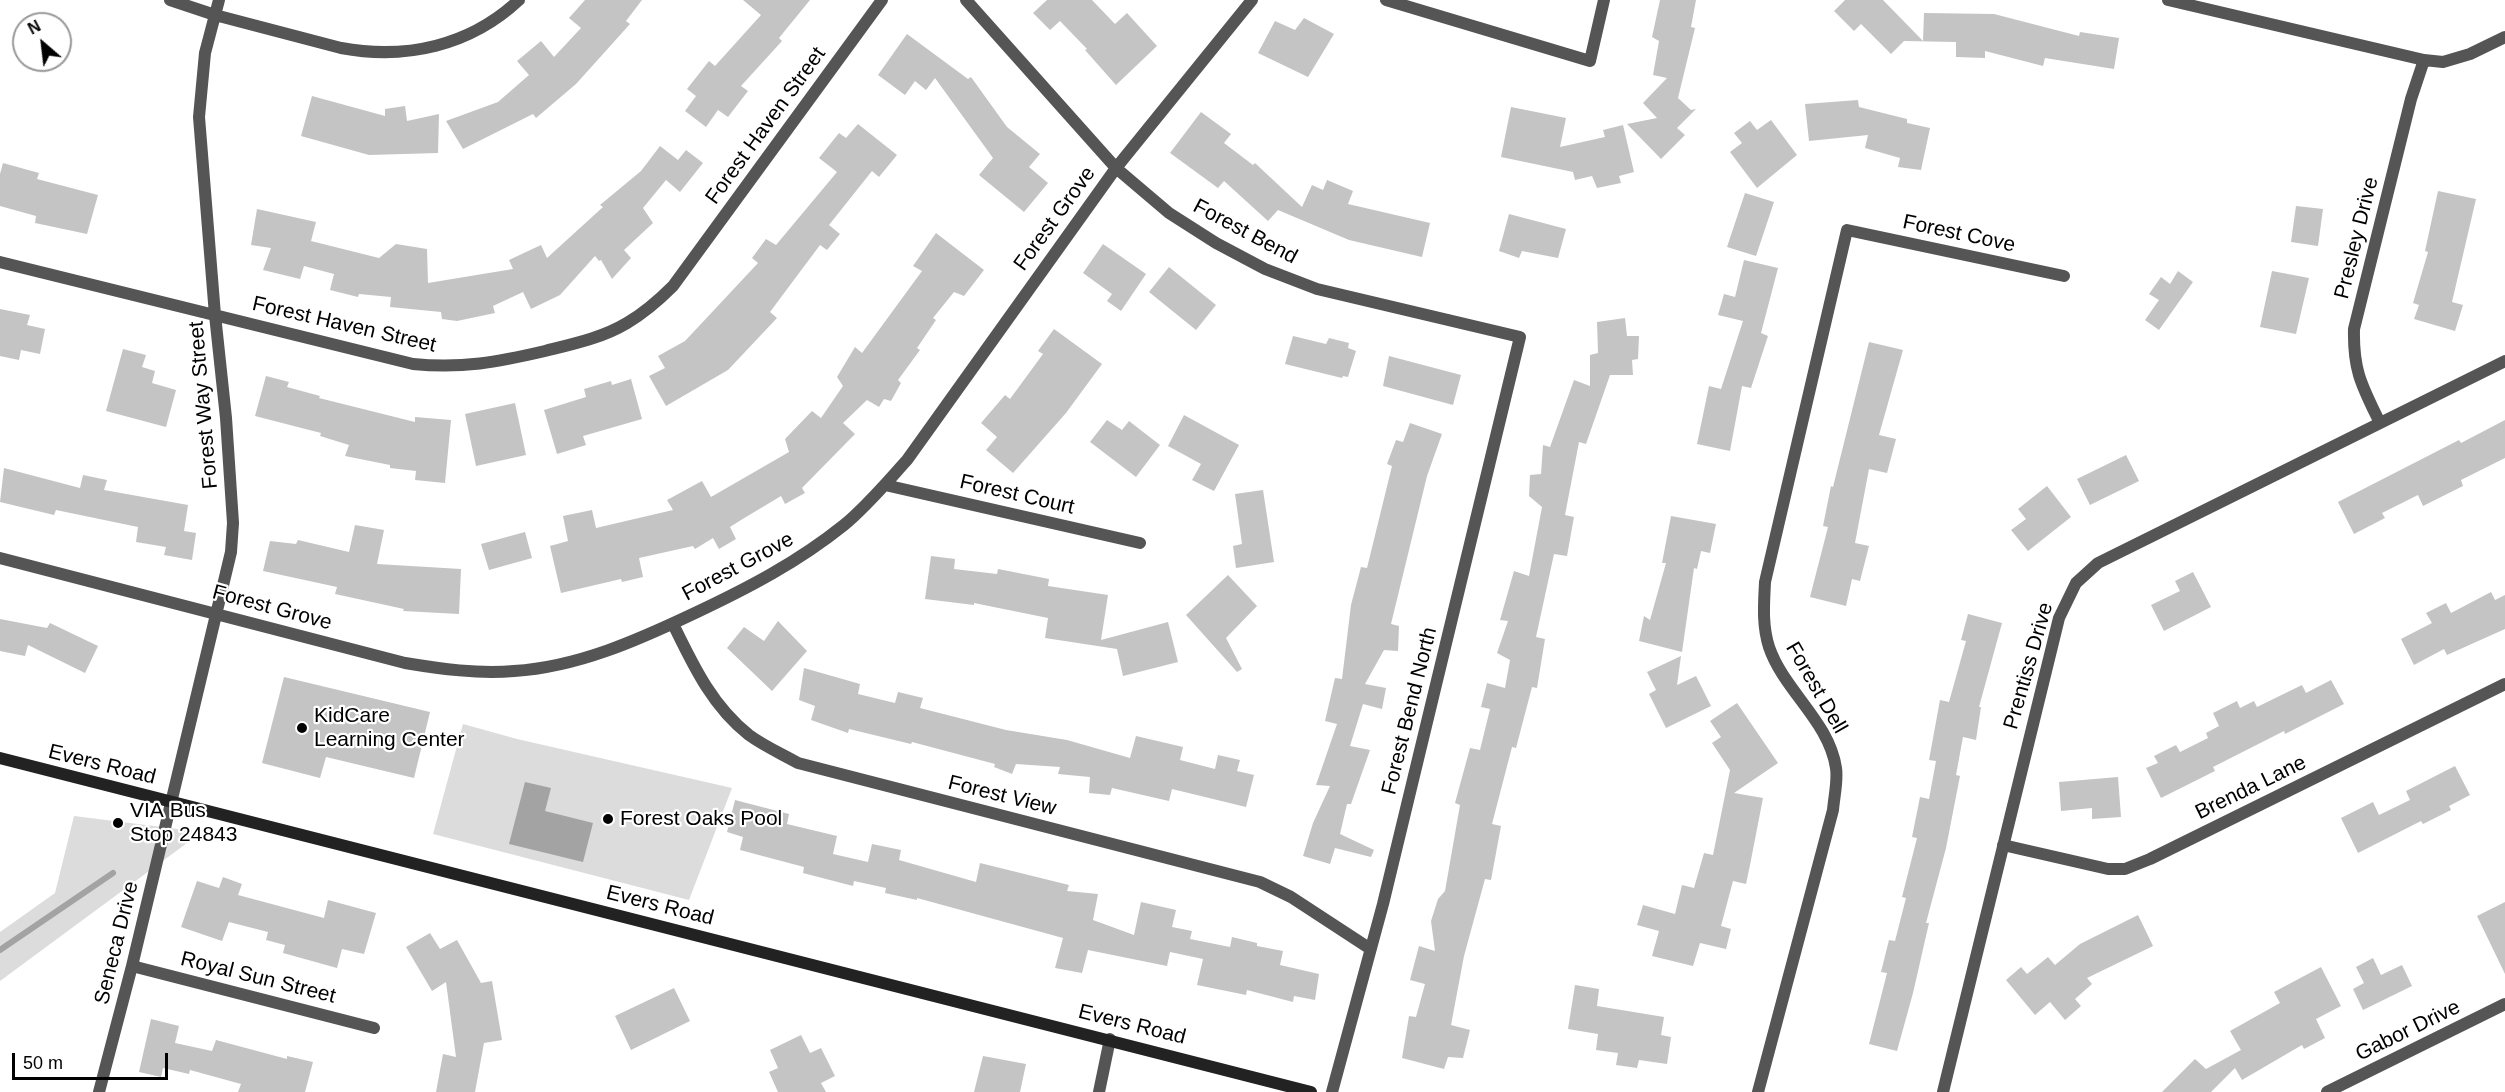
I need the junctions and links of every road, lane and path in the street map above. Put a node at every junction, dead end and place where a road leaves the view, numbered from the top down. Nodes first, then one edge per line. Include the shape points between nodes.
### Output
1 (170, 0) edge
2 (219, 0) edge
3 (519, 0) edge
4 (882, 0) edge
5 (966, 0) edge
6 (1252, 0) edge
7 (1386, 0) edge
8 (1604, 0) edge
9 (2168, 0) edge
10 (2210, 5) edge
11 (215, 15) junction
12 (2505, 37) edge
13 (2424, 60) junction
14 (1116, 168) junction
15 (1847, 230) joint
16 (0, 262) edge
17 (2064, 276) dead end
18 (215, 315) junction
19 (1520, 337) joint
20 (2505, 361) edge
21 (2380, 423) junction
22 (885, 485) junction
23 (1140, 543) dead end
24 (0, 558) edge
25 (218, 614) junction
26 (673, 624) junction
27 (2505, 684) edge
28 (0, 758) edge
29 (171, 802) junction
30 (2003, 845) junction
31 (1369, 948) junction
32 (132, 966) junction
33 (2505, 1004) edge
34 (374, 1028) dead end
35 (1110, 1039) junction
36 (99, 1092) edge
37 (1099, 1092) edge
38 (1311, 1092) edge
39 (1332, 1092) edge
40 (1758, 1092) edge
41 (1943, 1092) edge
42 (2327, 1092) edge

1 - 11 street
2 - 11 street, Forest Way Street
3 - 11 street via 476,32 439,46 400,53 341,48
4 - 18 street, Forest Haven Street via 686,270 651,306 608,333 487,364 441,367 413,364
5 - 14 street, Forest Bend
6 - 14 street, Forest Grove
7 - 8 street via 1590,61
9 - 10 street
10 - 13 street
11 - 18 street, Forest Way Street via 205,53 199,117
12 - 13 street via 2443,62
13 - 21 street, Presley Drive via 2354,329 2356,366
14 - 19 street, Forest Bend via 1169,213 1265,268 1317,289
14 - 22 street, Forest Grove
15 - 17 street, Forest Cove
15 - 40 street, Forest Dell via 1765,582 1763,618 1778,666 1825,736 1836,769 1833,810
16 - 18 street, Forest Haven Street
18 - 25 street, Forest Way Street via 233,523
19 - 31 street, Forest Bend North via 1383,904
20 - 21 street, Prentiss Drive
21 - 30 street, Prentiss Drive via 2097,562 2076,583 2059,618
22 - 23 street, Forest Court
22 - 26 street, Forest Grove via 845,524 803,555 759,582
24 - 25 street, Forest Grove
25 - 26 street, Forest Grove via 405,663 478,672 534,669 588,657
25 - 29 street, Forest Way Street
26 - 31 street, Forest View via 702,682 728,716 761,743 798,763 1260,882 1291,897
27 - 30 street, Brenda Lane via 2125,869 2108,869
28 - 29 main road, Evers Road
29 - 32 street, Seneca Drive
29 - 35 main road, Evers Road
30 - 41 street, Prentiss Drive
31 - 39 street, Forest Bend North
32 - 34 street, Royal Sun Street
32 - 36 street, Seneca Drive
33 - 42 street, Gabor Drive
35 - 37 street
35 - 38 main road, Evers Road

